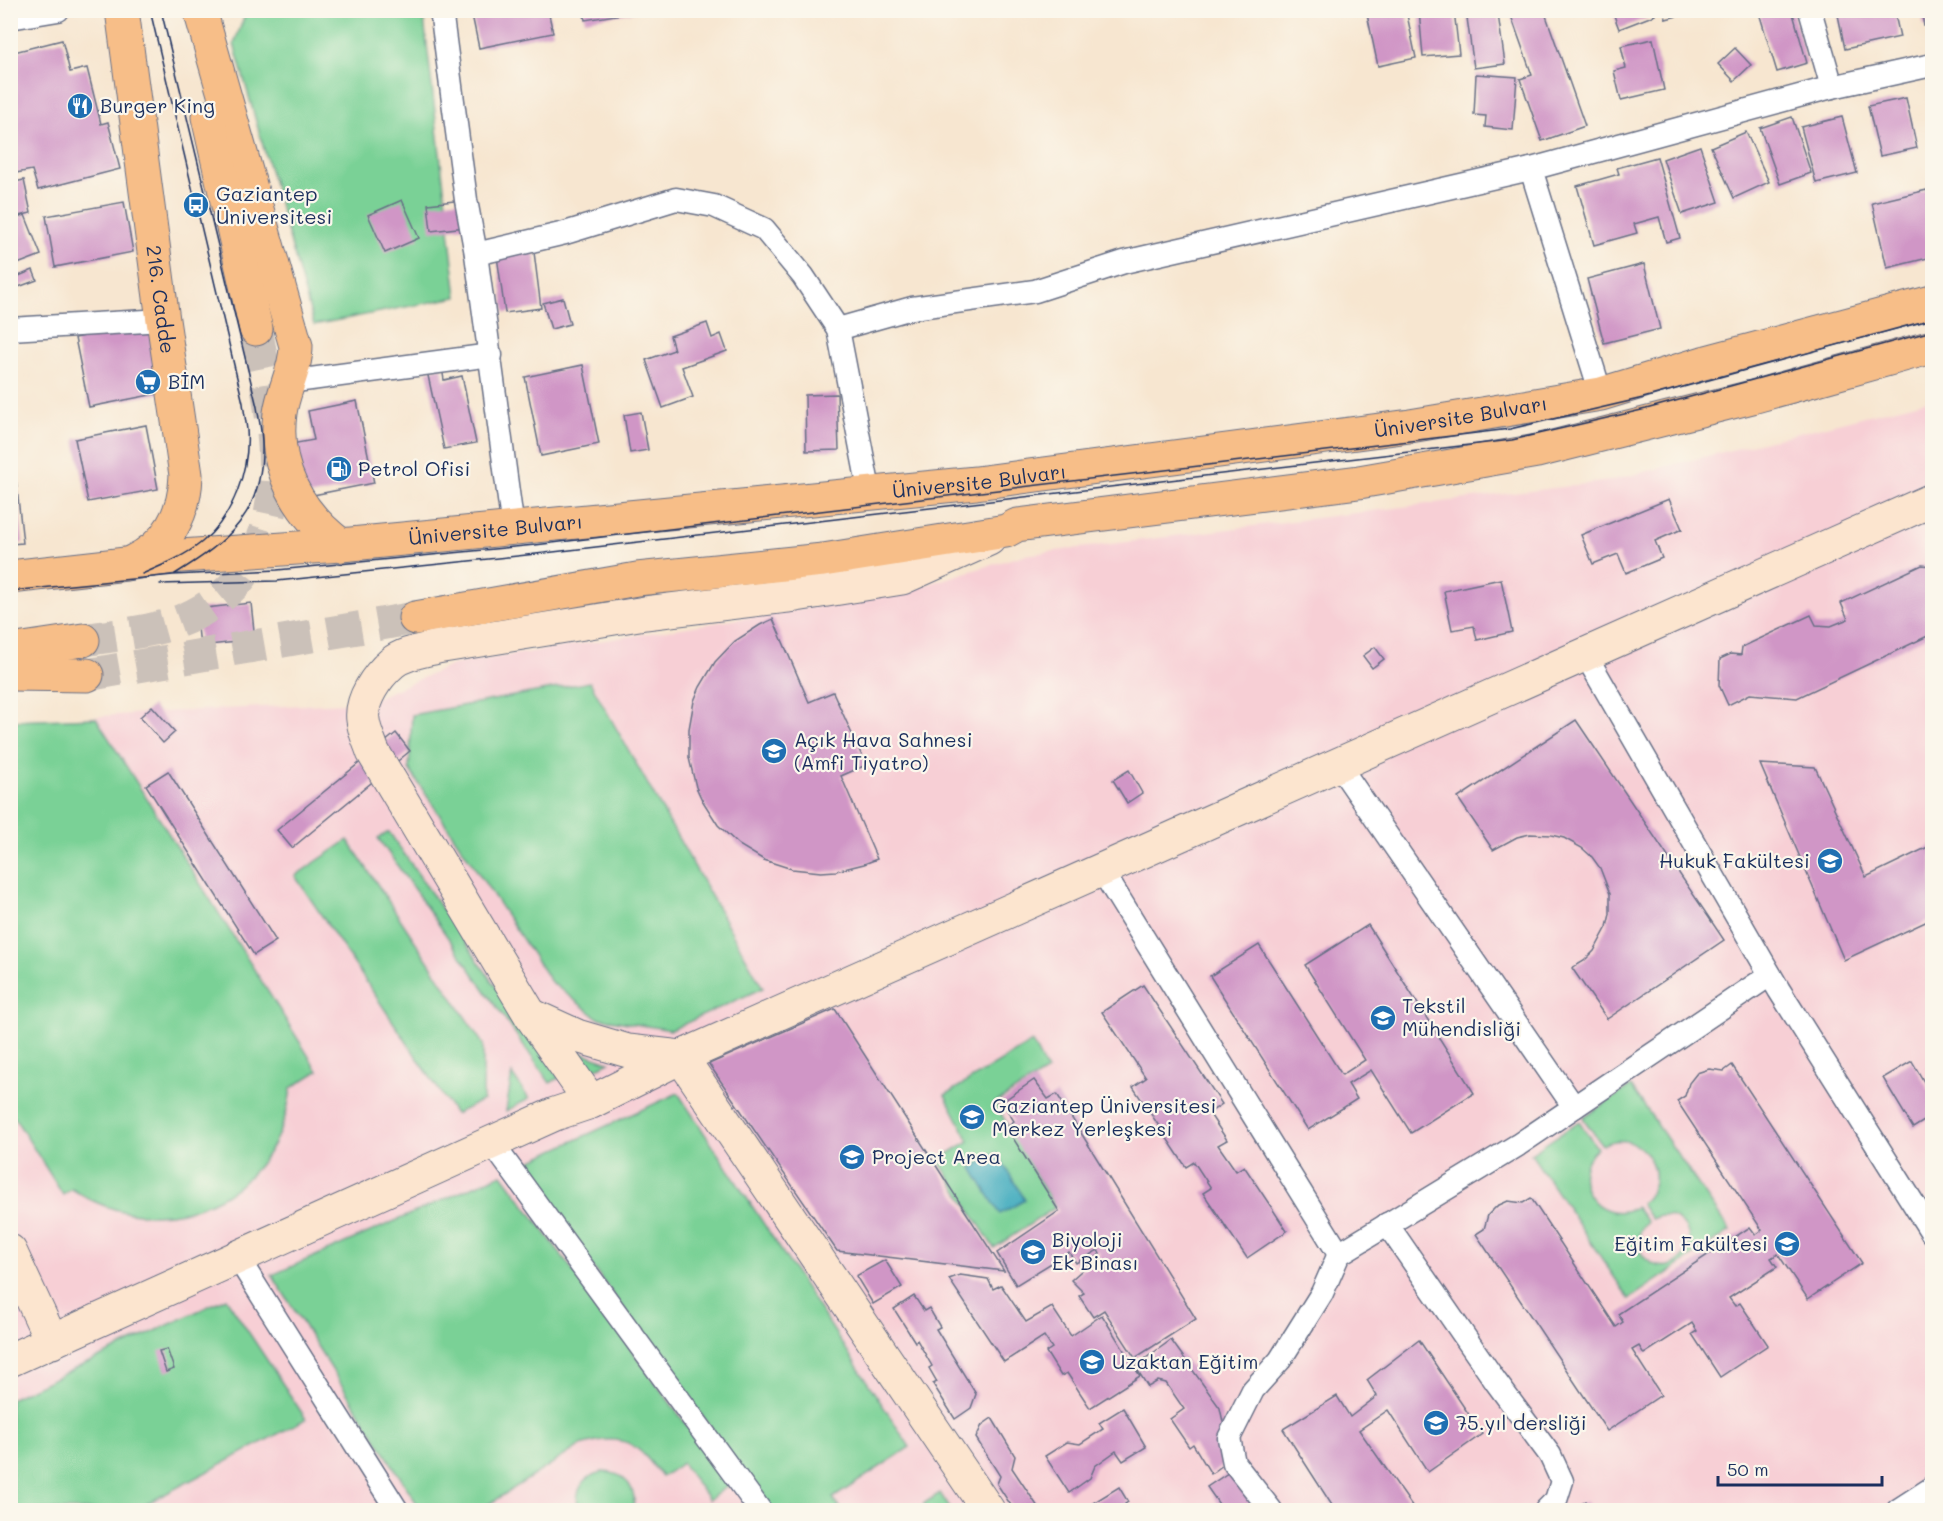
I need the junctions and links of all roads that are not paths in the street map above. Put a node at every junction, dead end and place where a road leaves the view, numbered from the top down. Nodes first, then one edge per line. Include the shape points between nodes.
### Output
1 (58, 10) edge
2 (122, 10) edge
3 (184, 10) edge
4 (200, 10) edge
5 (441, 10) edge
6 (1810, 10) edge
7 (10, 18) edge
8 (1932, 65) edge
9 (1832, 87) junction
10 (1531, 169) junction
11 (476, 254) junction
12 (1932, 302) edge
13 (163, 320) junction
14 (256, 328) tunnel mouth
15 (10, 329) edge
16 (838, 329) junction
17 (1932, 347) edge
18 (491, 355) junction
19 (288, 382) junction
20 (1601, 394) junction
21 (870, 495) junction
22 (1932, 500) edge
23 (513, 529) junction
24 (1006, 531) junction
25 (341, 545) junction
26 (126, 564) junction
27 (10, 577) edge
28 (415, 618) tunnel mouth
29 (83, 640) tunnel mouth
30 (10, 651) edge
31 (1585, 654) junction
32 (10, 674) edge
33 (87, 675) tunnel mouth
34 (1338, 764) junction
35 (1101, 869) junction
36 (1770, 975) junction
37 (531, 1016) junction
38 (681, 1057) junction
39 (591, 1102) junction
40 (1574, 1107) junction
41 (492, 1143) junction
42 (1387, 1224) junction
43 (1932, 1233) edge
44 (10, 1251) edge
45 (1339, 1254) junction
46 (238, 1258) junction
47 (52, 1342) junction
48 (10, 1360) edge
49 (1932, 1488) edge
50 (397, 1510) edge
51 (760, 1510) edge
52 (988, 1510) edge
53 (1271, 1510) edge
54 (1546, 1510) edge
55 (1898, 1510) edge

1 - 7 street
2 - 13 main road, 216. Cadde
3 - 14 main road
4 - 19 main road via 294,333 296,359
5 - 11 street
6 - 9 street
8 - 9 street
9 - 10 street
10 - 16 street via 1124,262 1035,291 912,308
10 - 20 street
11 - 16 street via 565,233 676,199 714,206 764,229 803,276
11 - 18 street
12 - 20 main road, Üniversite Bulvarı
13 - 15 street
13 - 26 main road, 216. Cadde via 185,469 185,494 180,513 167,535 149,553
16 - 21 street
17 - 24 main road via 1538,451 1359,482 1017,525
18 - 19 street
18 - 23 street
19 - 25 main road via 279,435 287,478 308,516
20 - 21 main road, Üniversite Bulvarı via 1398,428
21 - 23 main road, Üniversite Bulvarı
22 - 31 street
23 - 25 main road, Üniversite Bulvarı
24 - 28 main road via 823,560 637,579
24 - 37 street via 902,578 611,618 437,647 393,662 365,700 362,718 371,746
25 - 26 main road, Üniversite Bulvarı via 181,556
26 - 27 main road, Üniversite Bulvarı
29 - 30 main road
31 - 34 street
31 - 36 street
32 - 33 main road
34 - 35 street
34 - 40 street
35 - 38 street
35 - 45 street
36 - 40 street
36 - 43 street
37 - 38 street via 628,1052
37 - 39 street
38 - 39 street
38 - 52 street
39 - 41 street
40 - 42 street
41 - 46 street
41 - 51 street
42 - 45 street
42 - 54 street via 1550,1455 1562,1481 1556,1500
44 - 47 street
45 - 53 street via 1322,1293 1280,1360 1253,1390 1229,1438 1234,1463
46 - 47 street
46 - 50 street
47 - 48 street
49 - 55 street

